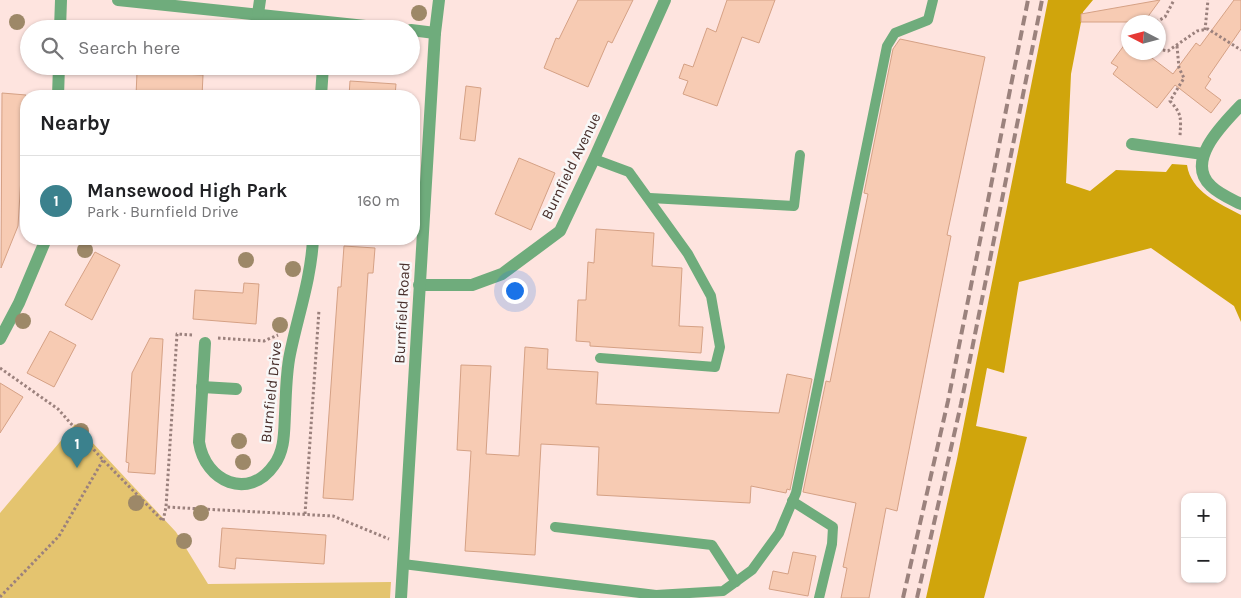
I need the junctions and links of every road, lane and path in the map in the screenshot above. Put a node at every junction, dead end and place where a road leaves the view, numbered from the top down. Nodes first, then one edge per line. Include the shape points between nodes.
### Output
1 (61, 0) edge
2 (118, 0) edge
3 (260, 0) edge
4 (439, 0) edge
5 (664, 0) edge
6 (933, 0) edge
7 (1174, 0) edge
8 (1208, 0) edge
9 (258, 14) junction
10 (1165, 15) edge
11 (60, 20) edge
12 (295, 20) edge
13 (1205, 30) junction
14 (420, 31) edge
15 (435, 33) junction
16 (1177, 46) junction
17 (1241, 50) edge
18 (1166, 51) edge
19 (59, 75) edge
20 (322, 75) edge
21 (58, 90) edge
22 (321, 90) edge
23 (1241, 104) edge
24 (1132, 144) dead end
25 (1179, 151) junction
26 (1203, 154) junction
27 (800, 155) dead end
28 (594, 159) junction
29 (650, 198) junction
30 (1241, 204) edge
31 (44, 245) edge
32 (313, 245) edge
33 (420, 285) junction
34 (319, 303) dead end
35 (318, 320) junction
36 (296, 327) junction
37 (0, 339) edge
38 (205, 339) junction
39 (600, 358) dead end
40 (0, 368) edge
41 (202, 387) junction
42 (236, 389) dead end
43 (102, 460) junction
44 (792, 501) junction
45 (166, 507) junction
46 (305, 514) junction
47 (555, 528) dead end
48 (404, 546) junction
49 (403, 564) junction
50 (736, 582) junction
51 (0, 597) edge
52 (401, 598) edge
53 (819, 598) edge

1 - 11 street
2 - 9 street
3 - 9 street
4 - 15 street, Burnfield Road
5 - 28 street, Burnfield Avenue
6 - 44 lane via 928,20 895,33 887,46
7 - 10 path
8 - 13 path
9 - 12 street
13 - 16 path via 1197,31
13 - 17 path
14 - 15 street
15 - 33 street, Burnfield Road
16 - 18 path
16 - 25 path via 1179,68 1184,78 1170,101 1181,116
19 - 21 street
20 - 22 street
23 - 26 street
24 - 25 street
25 - 26 street
26 - 30 street via 1202,171 1210,186
27 - 29 lane via 794,206
28 - 29 lane via 629,172
28 - 33 street, Burnfield Avenue via 560,231 502,274 472,285
29 - 39 lane via 688,254 711,296 720,348 715,366
31 - 37 street via 20,303
32 - 36 street, Burnfield Drive via 312,267
33 - 48 street, Burnfield Road
34 - 35 path
35 - 36 path
35 - 46 path
36 - 38 path via 264,341
36 - 41 street, Burnfield Drive via 289,355 283,448 263,479 241,483 220,479 206,465 199,442
38 - 41 street, Burnfield Drive
38 - 45 path via 177,334
40 - 43 path via 58,410
41 - 42 street
43 - 45 path via 163,521
43 - 51 path via 59,536
44 - 50 lane via 779,533 752,570
44 - 53 lane via 833,527
45 - 46 path
46 - 48 path via 333,516
47 - 50 lane via 712,545
48 - 49 street, Burnfield Road
49 - 50 lane via 656,595 723,591
49 - 52 street, Burnfield Road

